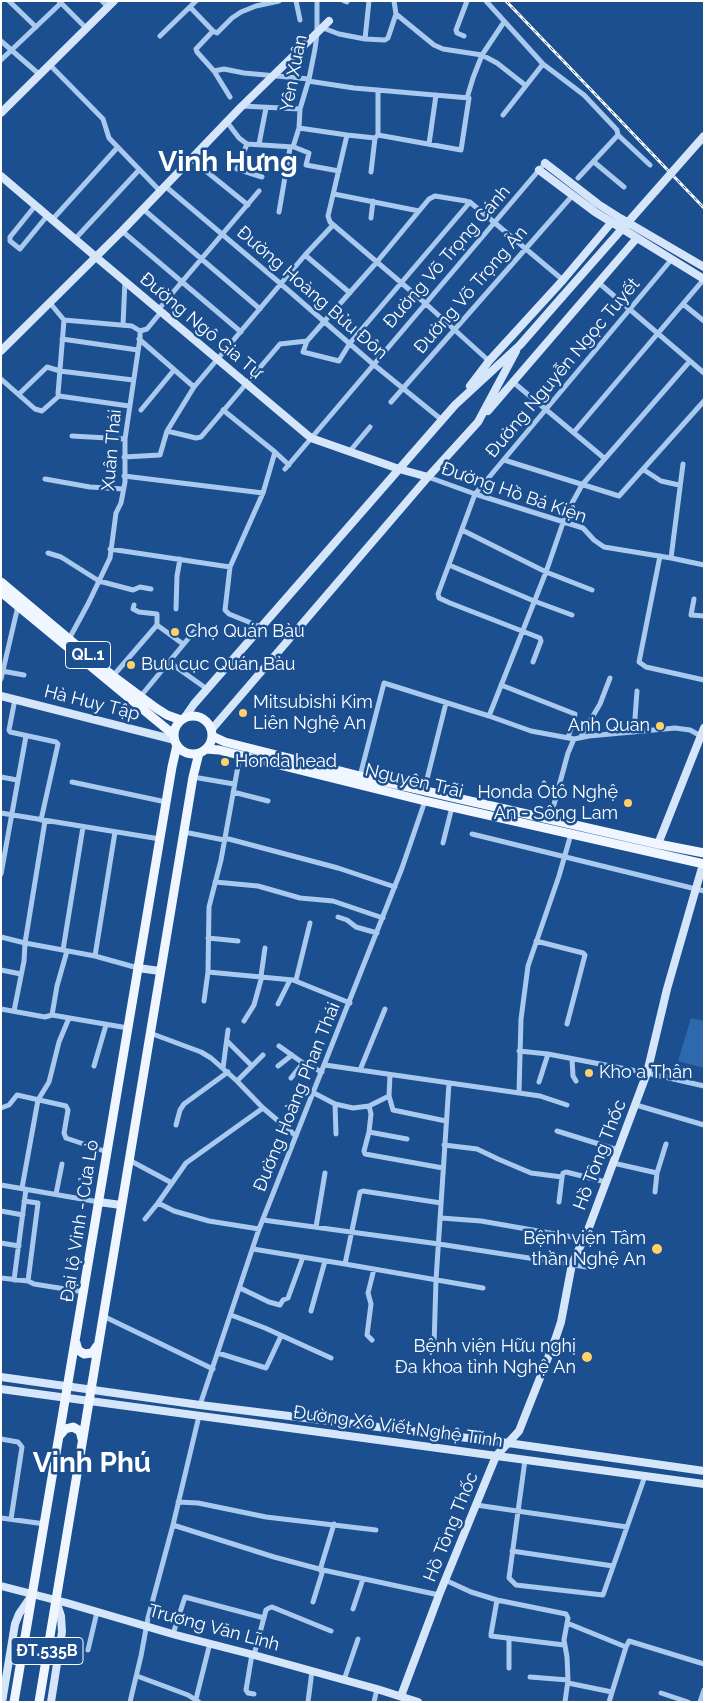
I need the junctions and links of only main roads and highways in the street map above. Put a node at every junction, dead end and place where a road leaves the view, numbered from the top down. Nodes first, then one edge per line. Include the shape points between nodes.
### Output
1 (1, 582) edge
2 (1, 592) edge
3 (183, 719) junction
4 (212, 732) junction
5 (175, 740) junction
6 (202, 751) junction
7 (243, 752) junction
8 (359, 780) junction
9 (476, 807) junction
10 (550, 819) junction
11 (548, 828) junction
12 (657, 849) junction
13 (704, 853) edge
14 (703, 862) edge
15 (76, 1342) junction
16 (98, 1345) junction
17 (60, 1435) junction
18 (82, 1439) junction
19 (14, 1702) edge
20 (40, 1702) edge

1 - 3 main road, QL.1 via 140,697 167,715
2 - 5 main road, QL.1
3 - 4 main road, QL.1 via 201,717
3 - 5 main road via 175,729
4 - 6 main road via 209,745
4 - 7 main road, QL.1
5 - 6 main road, QL.1 via 185,752
5 - 15 main road, Đại lộ Vinh - Cửa Lò
6 - 7 main road, Nguyên Trãi / QL.1
6 - 16 main road via 193,777
7 - 8 main road, Nguyên Trãi / QL.1
8 - 9 main road, QL.1 via 424,790
8 - 9 main road, Nguyên Trãi / QL.1 via 425,801
9 - 10 main road, QL.1
9 - 11 main road, Nguyên Trãi / QL.1
10 - 11 main road
10 - 12 main road, QL.1
11 - 12 main road, Nguyên Trãi / QL.1
12 - 13 main road, QL.1
12 - 14 main road, Nguyên Trãi / QL.1
15 - 16 main road via 78,1350 84,1354 94,1352
15 - 17 main road, Đại lộ Vinh - Cửa Lò
16 - 18 main road
17 - 18 main road via 73,1427 80,1431
17 - 19 main road, Đại lộ Vinh - Cửa Lò / ĐT.535B
18 - 20 main road, ĐT.535B

